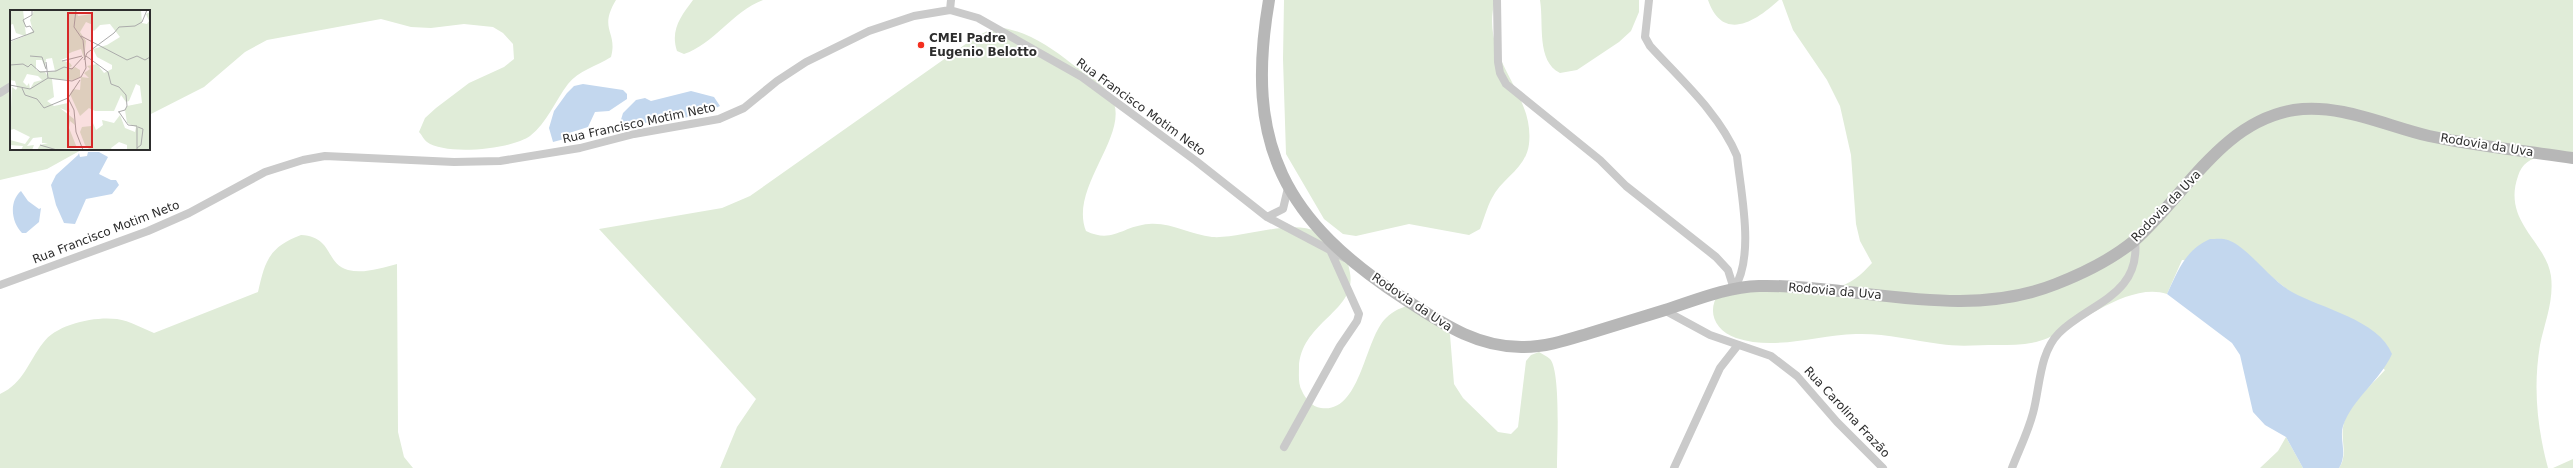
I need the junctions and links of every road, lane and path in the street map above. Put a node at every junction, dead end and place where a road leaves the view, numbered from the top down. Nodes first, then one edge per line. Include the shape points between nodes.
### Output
1 (951, 0) edge
2 (1269, 0) edge
3 (1496, 0) edge
4 (1649, 0) edge
5 (950, 10) junction
6 (10, 87) edge
7 (0, 93) edge
8 (2573, 158) edge
9 (1288, 188) junction
10 (1267, 217) junction
11 (2135, 240) junction
12 (1331, 252) junction
13 (1351, 261) junction
14 (0, 285) edge
15 (1734, 288) junction
16 (1664, 310) junction
17 (1738, 345) junction
18 (1284, 447) dead end
19 (1674, 468) edge
20 (1883, 468) edge
21 (2012, 468) edge

1 - 5 street
2 - 9 street, Rodovia da Uva via 1261,68 1262,103 1268,132
3 - 15 street via 1497,47 1503,80 1518,95 1568,133 1626,186 1716,258 1728,270
4 - 15 street via 1645,37 1650,46 1707,108 1732,143 1737,156 1745,260 1741,278
5 - 10 street, Rua Francisco Motim Neto via 978,18 1082,77
5 - 14 street, Rua Francisco Motim Neto via 914,16 868,31 806,62 777,81 744,108 719,119 634,134 580,148 500,161 454,162 325,156 303,160 265,172 189,213 148,231
6 - 7 street
8 - 11 street, Rodovia da Uva via 2428,135 2341,112 2293,110 2257,123 2225,144
9 - 10 street via 1283,209
9 - 13 street, Rodovia da Uva via 1311,222
10 - 12 street, Rua Francisco Motim Neto
11 - 15 street, Rodovia da Uva via 2103,262 2053,286 1991,299 1963,301 1777,286
11 - 21 street via 2137,256 2131,272 2110,299 2073,321 2058,334 2050,346 2032,414
12 - 13 street, Rua Francisco Motim Neto
12 - 18 street via 1359,314 1358,321 1340,346
13 - 16 street, Rodovia da Uva via 1450,329 1480,342 1505,346 1546,345
15 - 16 street, Rodovia da Uva
16 - 17 street, Rua Carolina Frazão via 1710,335
17 - 19 street via 1720,368
17 - 20 street, Rua Carolina Frazão via 1771,356 1797,376 1837,422

